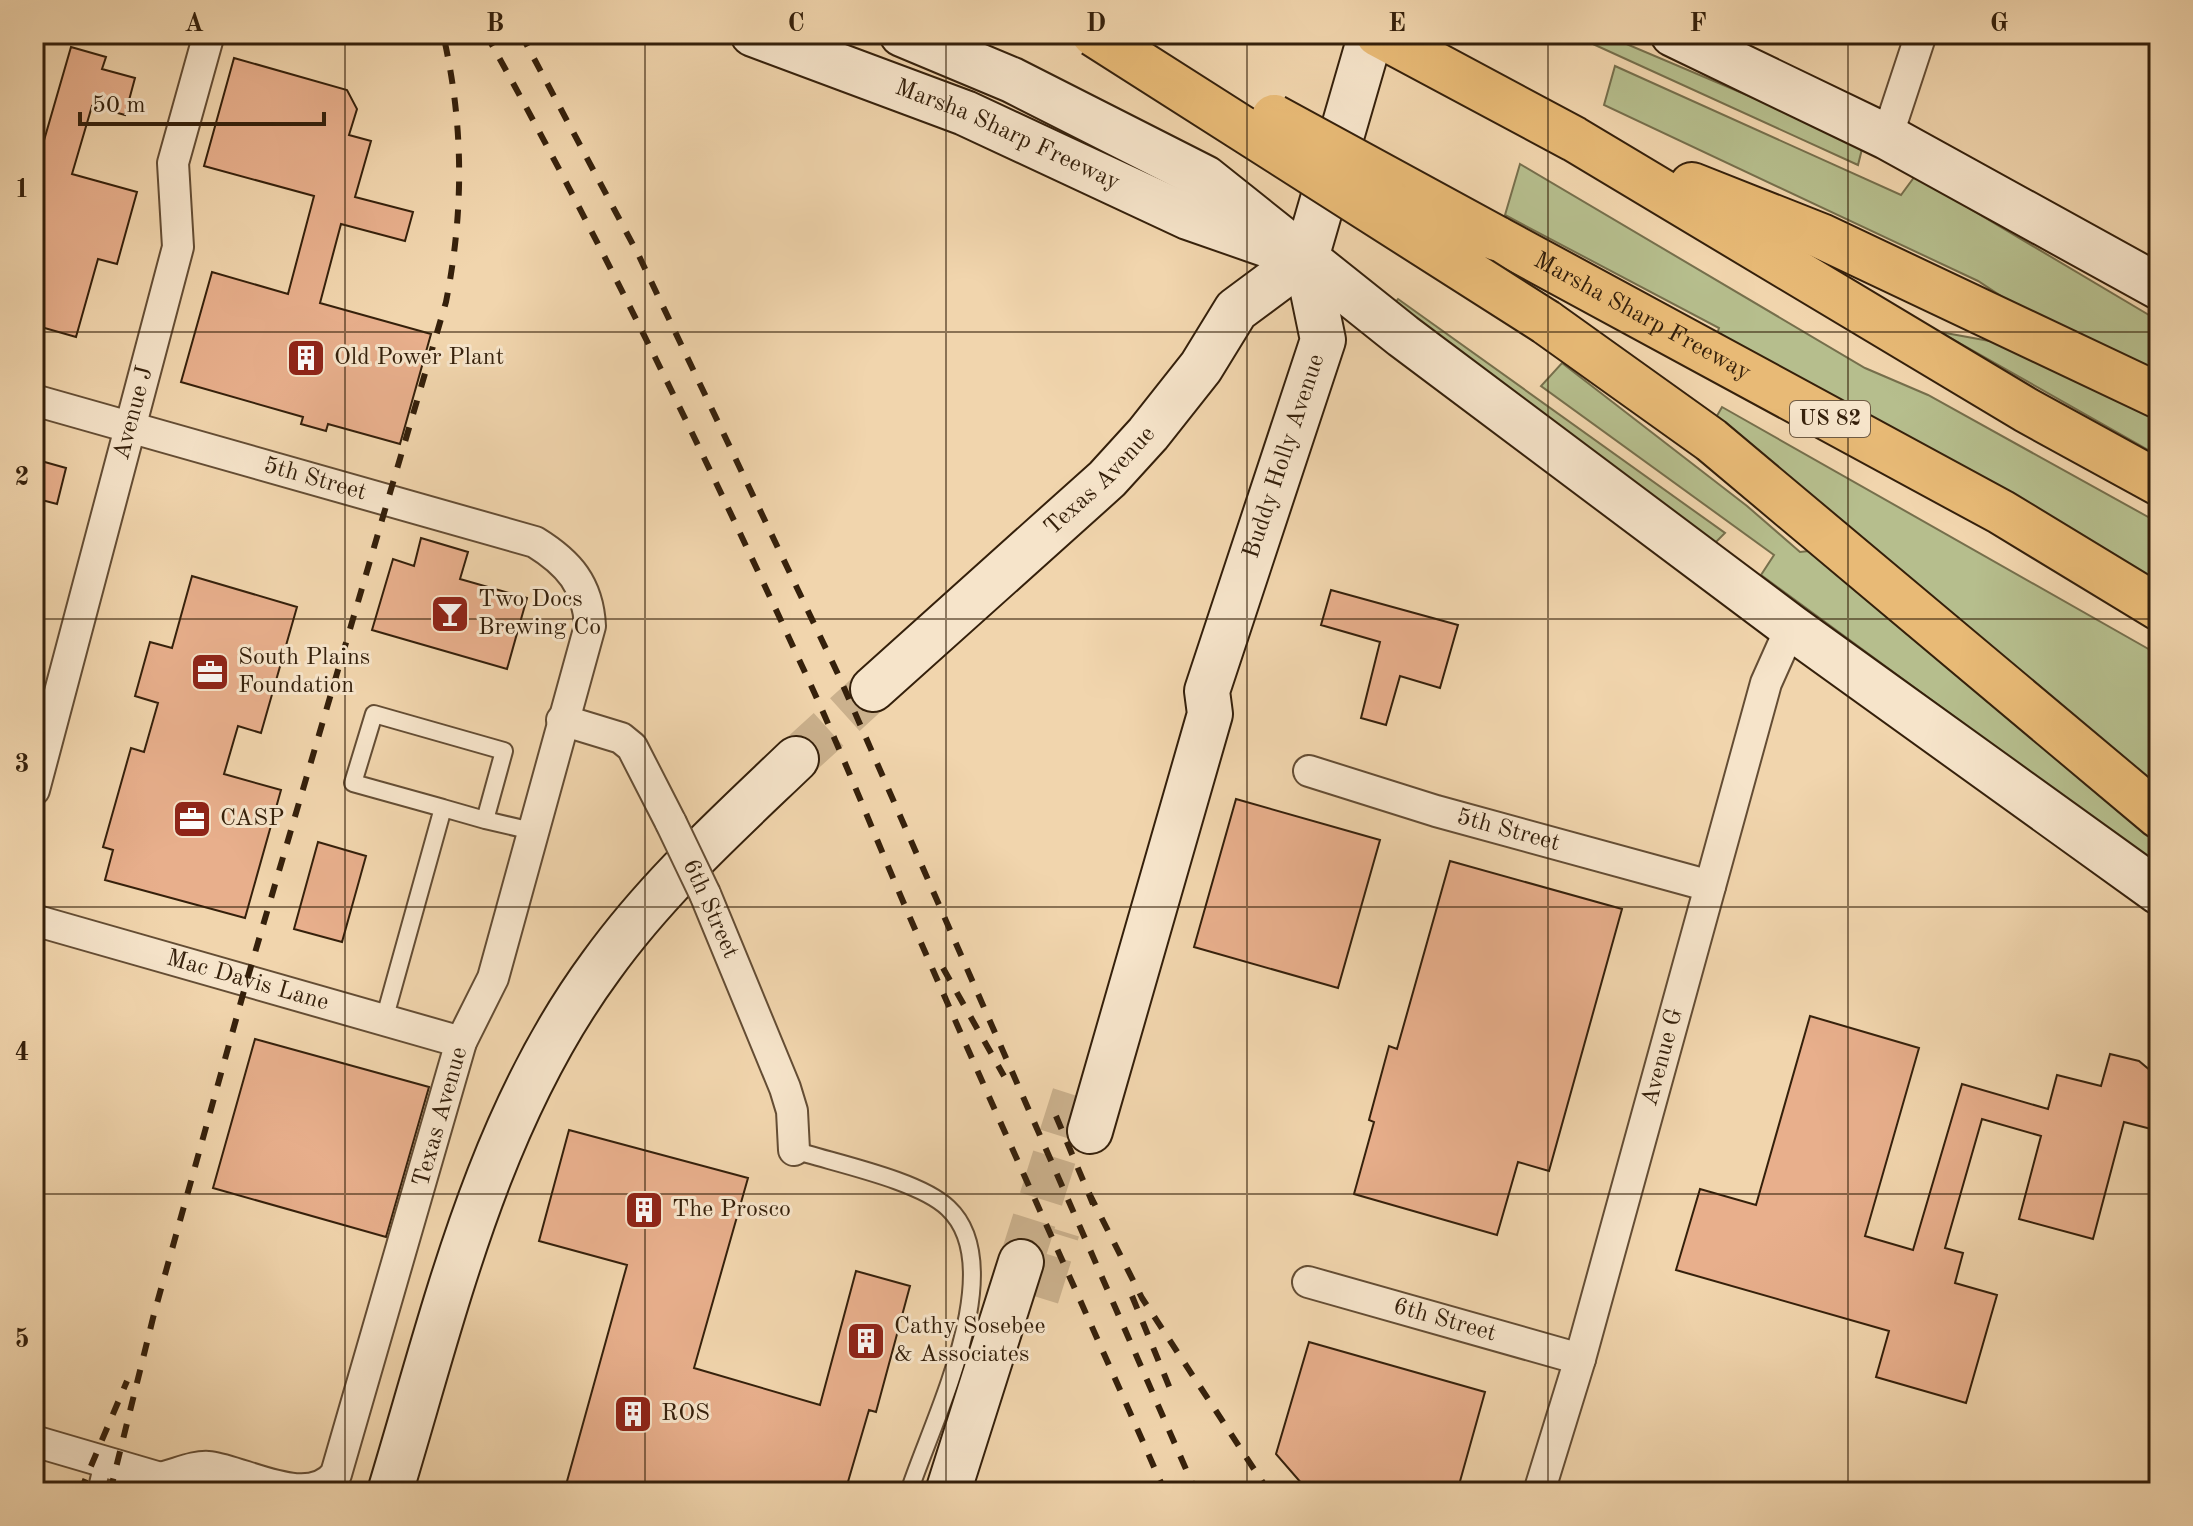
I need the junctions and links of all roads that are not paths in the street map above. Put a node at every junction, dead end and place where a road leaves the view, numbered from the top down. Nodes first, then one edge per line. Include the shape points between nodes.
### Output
1 (209, 34) edge
2 (753, 34) edge
3 (902, 34) edge
4 (1094, 34) edge
5 (1121, 34) edge
6 (1371, 34) edge
7 (1378, 34) edge
8 (1673, 34) edge
9 (1921, 34) edge
10 (1887, 137) junction
11 (1574, 139) junction
12 (1306, 258) junction
13 (2159, 287) edge
14 (2159, 396) edge
15 (34, 400) edge
16 (132, 427) junction
17 (2159, 483) edge
18 (582, 584) joint
19 (2159, 608) edge
20 (1791, 627) junction
21 (873, 689) tunnel mouth
22 (562, 720) junction
23 (796, 759) tunnel mouth
24 (1309, 771) dead end
25 (34, 790) edge
26 (443, 808) junction
27 (2159, 816) edge
28 (485, 820) junction
29 (532, 831) junction
30 (1710, 886) junction
31 (2159, 892) edge
32 (34, 920) edge
33 (384, 1020) junction
34 (461, 1042) junction
35 (1082, 1113) tunnel mouth
36 (794, 1150) joint
37 (1308, 1282) dead end
38 (1580, 1359) junction
39 (34, 1441) edge
40 (103, 1462) junction
41 (160, 1478) junction
42 (96, 1492) edge
43 (208, 1492) edge
44 (390, 1492) edge
45 (909, 1492) edge
46 (948, 1492) edge
47 (974, 1492) edge
48 (1539, 1492) edge

1 - 16 street, Avenue J via 173,163 178,247
2 - 12 main road, Marsha Sharp Freeway via 965,113 1188,217
3 - 12 main road, Marsha Sharp Freeway via 1012,80 1205,178
4 - 27 highway, bridge via 1546,322 1711,440
5 - 19 highway, Marsha Sharp Freeway / US 82, bridge via 2001,512
6 - 12 main road, Buddy Holly Avenue
7 - 11 highway
8 - 10 main road
9 - 10 street
10 - 13 main road
11 - 14 highway via 1821,236
11 - 17 highway via 2026,410
12 - 20 main road, Marsha Sharp Freeway
12 - 21 main road, Texas Avenue via 1236,310 1201,367 1107,479
12 - 35 main road, Buddy Holly Avenue via 1323,340 1207,691 1210,714
15 - 16 street, 5th Street
16 - 18 street, 5th Street via 508,533 553,553
16 - 25 street, Avenue J
18 - 22 street, Texas Avenue via 590,626
20 - 30 street, Avenue G via 1766,683
20 - 31 main road, Marsha Sharp Freeway
22 - 29 street, Texas Avenue
22 - 36 street, 6th Street, bridge via 621,738 632,747 705,894 785,1088
23 - 44 main road via 654,899 600,966 546,1050 476,1208
24 - 30 street, 5th Street
26 - 28 lane
26 - 28 lane via 353,783 374,714 504,751
26 - 33 lane
28 - 29 lane
29 - 34 street, Texas Avenue via 493,978
30 - 38 street, Avenue G
32 - 33 street, Mac Davis Lane
33 - 34 street, Mac Davis Lane
34 - 41 street, Texas Avenue via 336,1474 309,1489 207,1466
36 - 45 lane via 921,1190 949,1208 966,1236 971,1264 968,1311 950,1381
37 - 38 street, 6th Street
38 - 48 street, Avenue G
39 - 40 street
40 - 41 street
40 - 42 lane
41 - 43 street
46 - 47 main road via 1029,1279

